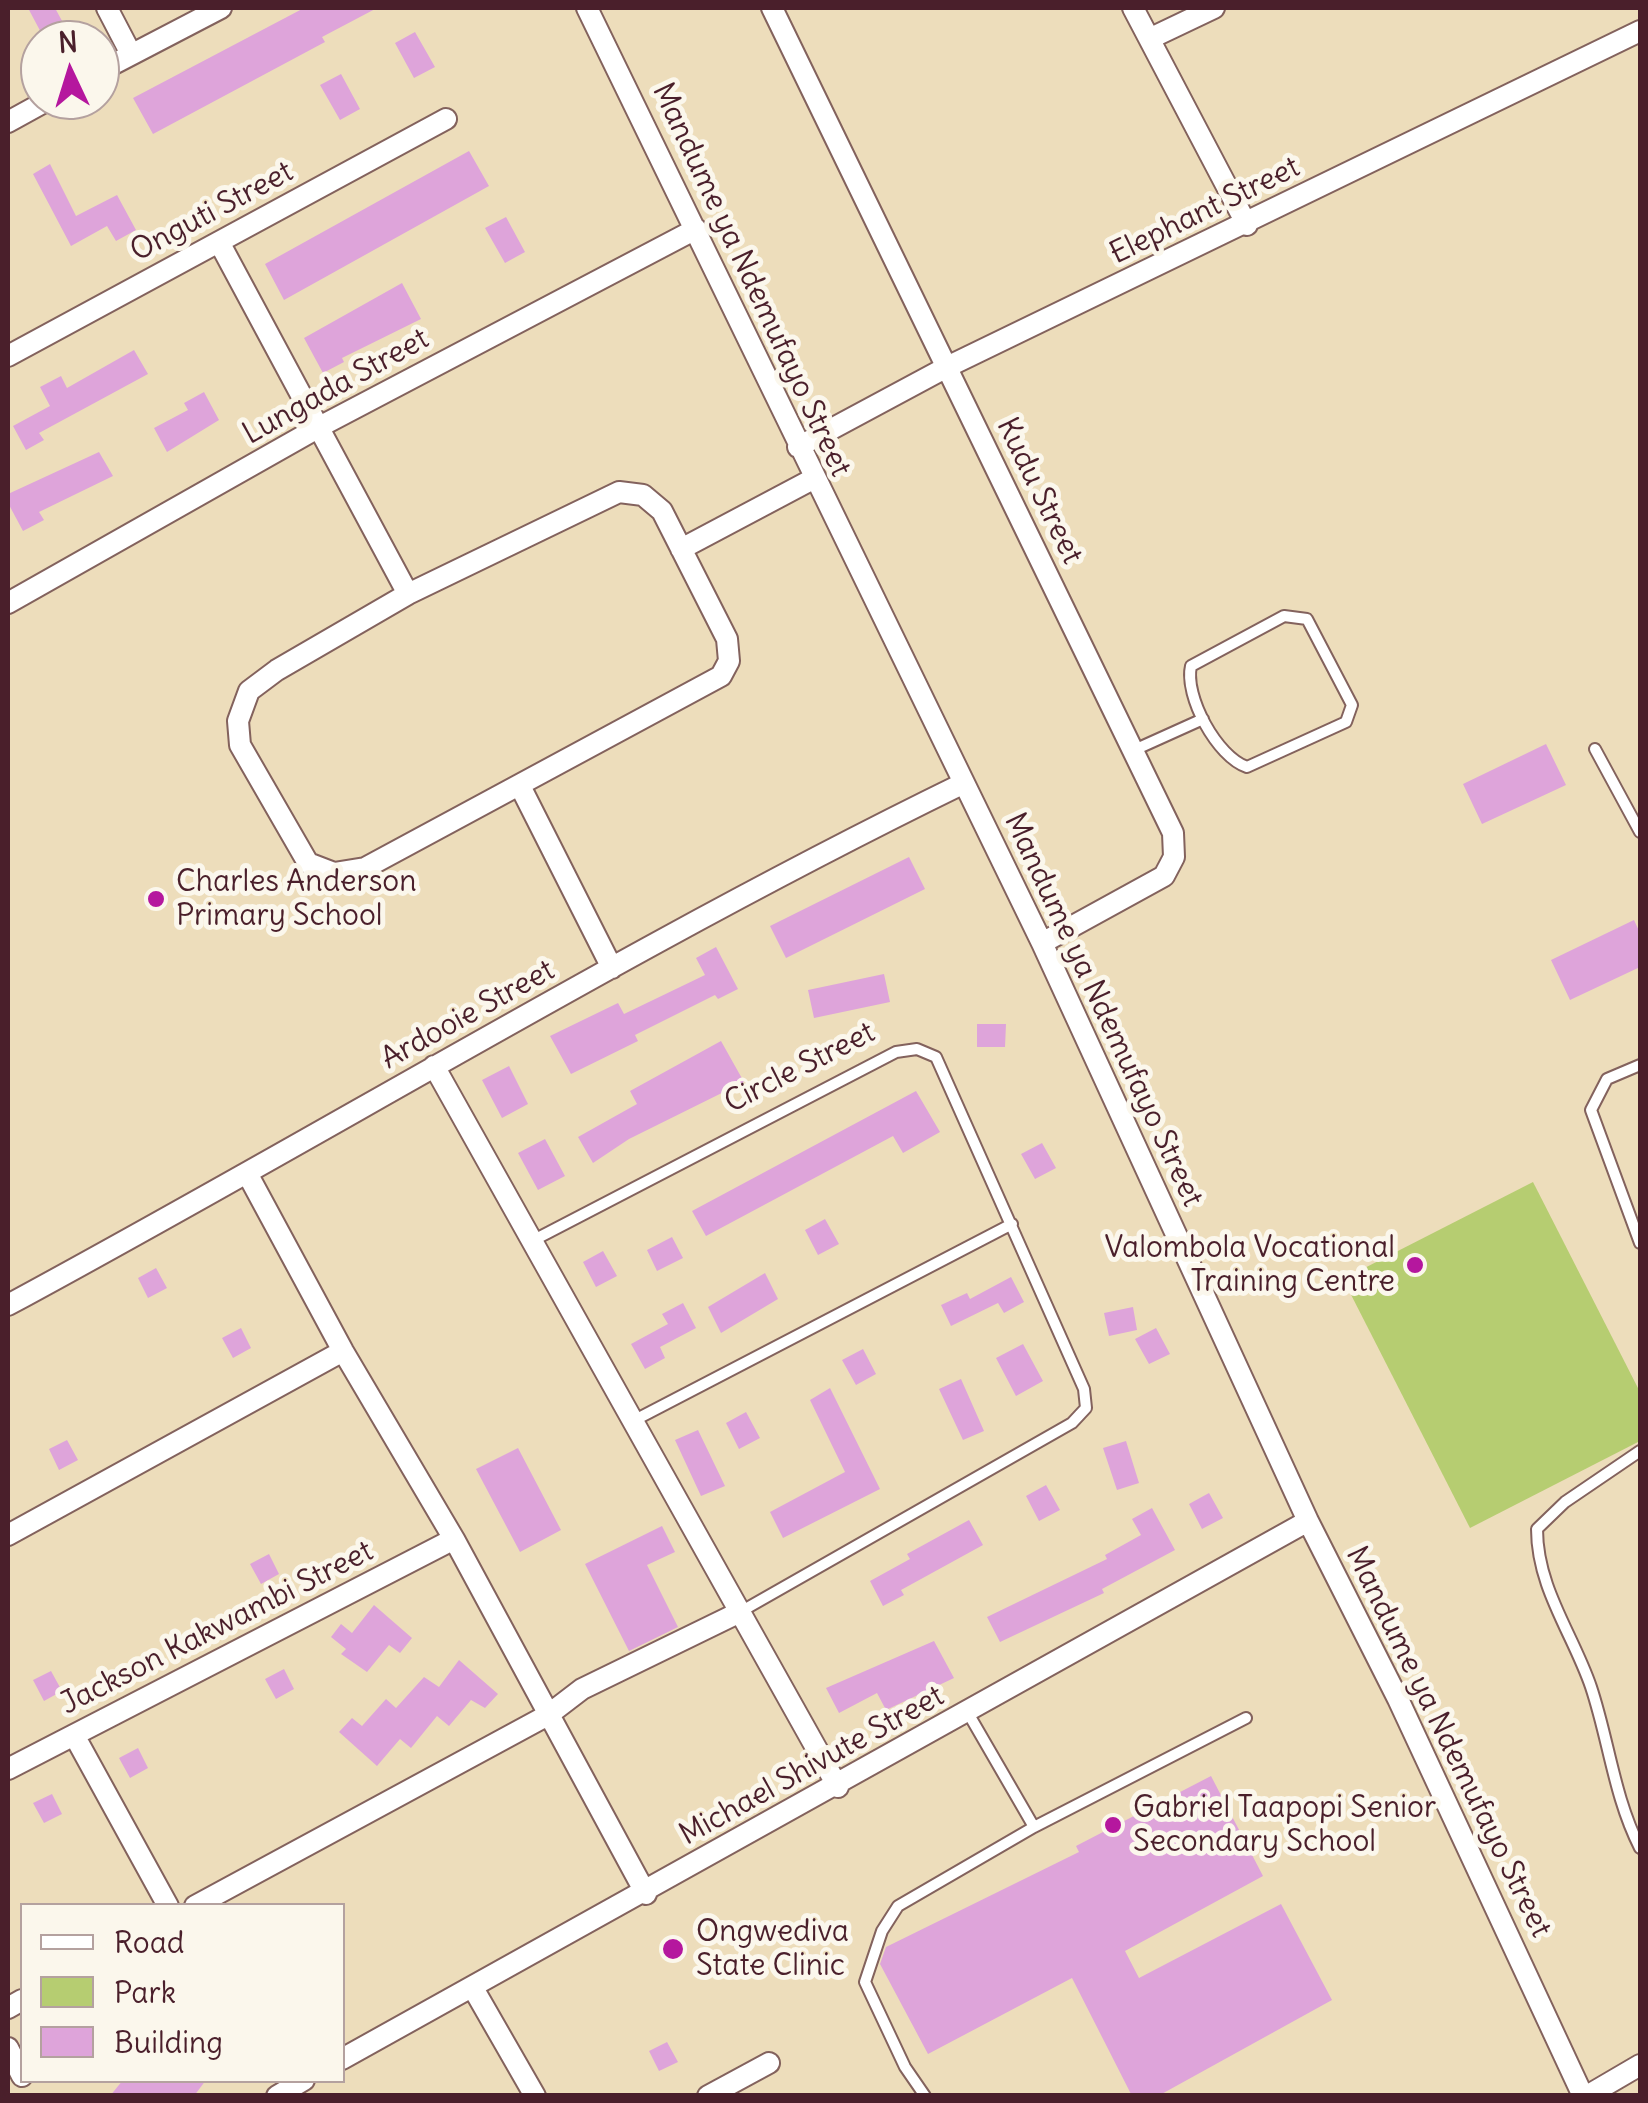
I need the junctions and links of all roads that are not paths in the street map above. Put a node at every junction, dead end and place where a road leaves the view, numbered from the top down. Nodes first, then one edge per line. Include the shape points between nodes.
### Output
1 (107, 8) edge
2 (220, 8) edge
3 (587, 8) edge
4 (772, 8) edge
5 (1132, 8) edge
6 (1214, 8) edge
7 (1640, 31) edge
8 (1151, 38) junction
9 (131, 54) junction
10 (120, 60) edge
11 (446, 119) dead end
12 (1247, 225) junction
13 (696, 229) junction
14 (219, 242) junction
15 (8, 356) edge
16 (947, 367) junction
17 (321, 426) junction
18 (798, 447) junction
19 (813, 479) junction
20 (681, 549) junction
21 (408, 594) junction
22 (8, 603) edge
23 (1204, 719) junction
24 (1595, 749) dead end
25 (1132, 751) junction
26 (962, 784) junction
27 (520, 786) junction
28 (1640, 832) edge
29 (1042, 942) junction
30 (612, 968) junction
31 (1640, 1064) edge
32 (434, 1066) junction
33 (248, 1175) junction
34 (1012, 1224) junction
35 (531, 1241) junction
36 (1640, 1244) edge
37 (8, 1305) edge
38 (343, 1350) junction
39 (633, 1421) junction
40 (1640, 1451) edge
41 (1308, 1521) junction
42 (8, 1535) edge
43 (454, 1539) junction
44 (740, 1612) junction
45 (968, 1713) junction
46 (548, 1715) junction
47 (1246, 1718) dead end
48 (74, 1735) junction
49 (8, 1770) edge
50 (838, 1787) junction
51 (1034, 1827) junction
52 (1640, 1848) edge
53 (646, 1894) junction
54 (166, 1903) edge
55 (202, 1903) edge
56 (473, 1988) junction
57 (8, 2048) edge
58 (345, 2058) edge
59 (769, 2063) dead end
60 (1640, 2066) edge
61 (20, 2070) edge
62 (299, 2083) edge
63 (277, 2096) edge
64 (535, 2096) edge
65 (708, 2096) edge
66 (925, 2096) edge
67 (1585, 2096) edge

1 - 9 street
2 - 9 street
3 - 13 street, Mandume ya Ndemufayo Street
4 - 16 street, Kudu Street
5 - 8 street
6 - 8 street
7 - 12 street, Elephant Street
8 - 12 street
9 - 10 street
11 - 14 street, Onguti Street
12 - 16 street, Elephant Street
13 - 17 street, Lungada Street
13 - 18 street, Mandume ya Ndemufayo Street
14 - 15 street, Onguti Street
14 - 17 street
16 - 18 street, Elephant Street
16 - 25 street, Kudu Street
17 - 21 street
17 - 22 street, Lungada Street
18 - 19 street, Mandume ya Ndemufayo Street
19 - 20 street
19 - 26 street, Mandume ya Ndemufayo Street
20 - 21 street via 662,511 643,494 619,492
20 - 27 street via 727,639 729,662 721,676
21 - 27 street via 249,691 238,721 240,745 308,863 334,873 365,868
23 - 23 lane via 1190,666 1284,616 1308,620 1352,705 1346,722 1247,767 1234,762
23 - 25 lane
24 - 28 lane
25 - 29 street, Kudu Street via 1173,834 1174,857 1164,876
26 - 29 street, Mandume ya Ndemufayo Street
26 - 30 street, Ardooie Street via 778,874
27 - 30 street
29 - 41 street, Mandume ya Ndemufayo Street
30 - 32 street, Ardooie Street
31 - 36 lane via 1607,1079 1590,1110
32 - 33 street, Ardooie Street
32 - 35 street
33 - 37 street, Ardooie Street
33 - 38 street
34 - 35 lane, Circle Street via 936,1057 917,1048 896,1052
34 - 39 lane
34 - 44 lane, Circle Street via 1084,1389 1086,1408 1072,1423
35 - 39 street
38 - 42 street
38 - 43 street
39 - 44 street
40 - 52 lane via 1565,1502 1537,1530 1537,1554 1558,1620 1590,1685 1624,1817
41 - 45 street, Michael Shivute Street
41 - 67 street, Mandume ya Ndemufayo Street
43 - 46 street
43 - 48 street, Jackson Kakwambi Street
44 - 46 street via 582,1689
44 - 50 street
45 - 50 street, Michael Shivute Street
45 - 51 lane
46 - 53 street
46 - 55 street
47 - 51 lane
48 - 49 street, Jackson Kakwambi Street
48 - 54 street
50 - 53 street, Michael Shivute Street
51 - 66 lane via 898,1906 882,1931 865,1982
53 - 56 street, Michael Shivute Street
56 - 58 street, Michael Shivute Street
56 - 64 street
57 - 61 street
59 - 65 street
60 - 67 street
62 - 63 street

